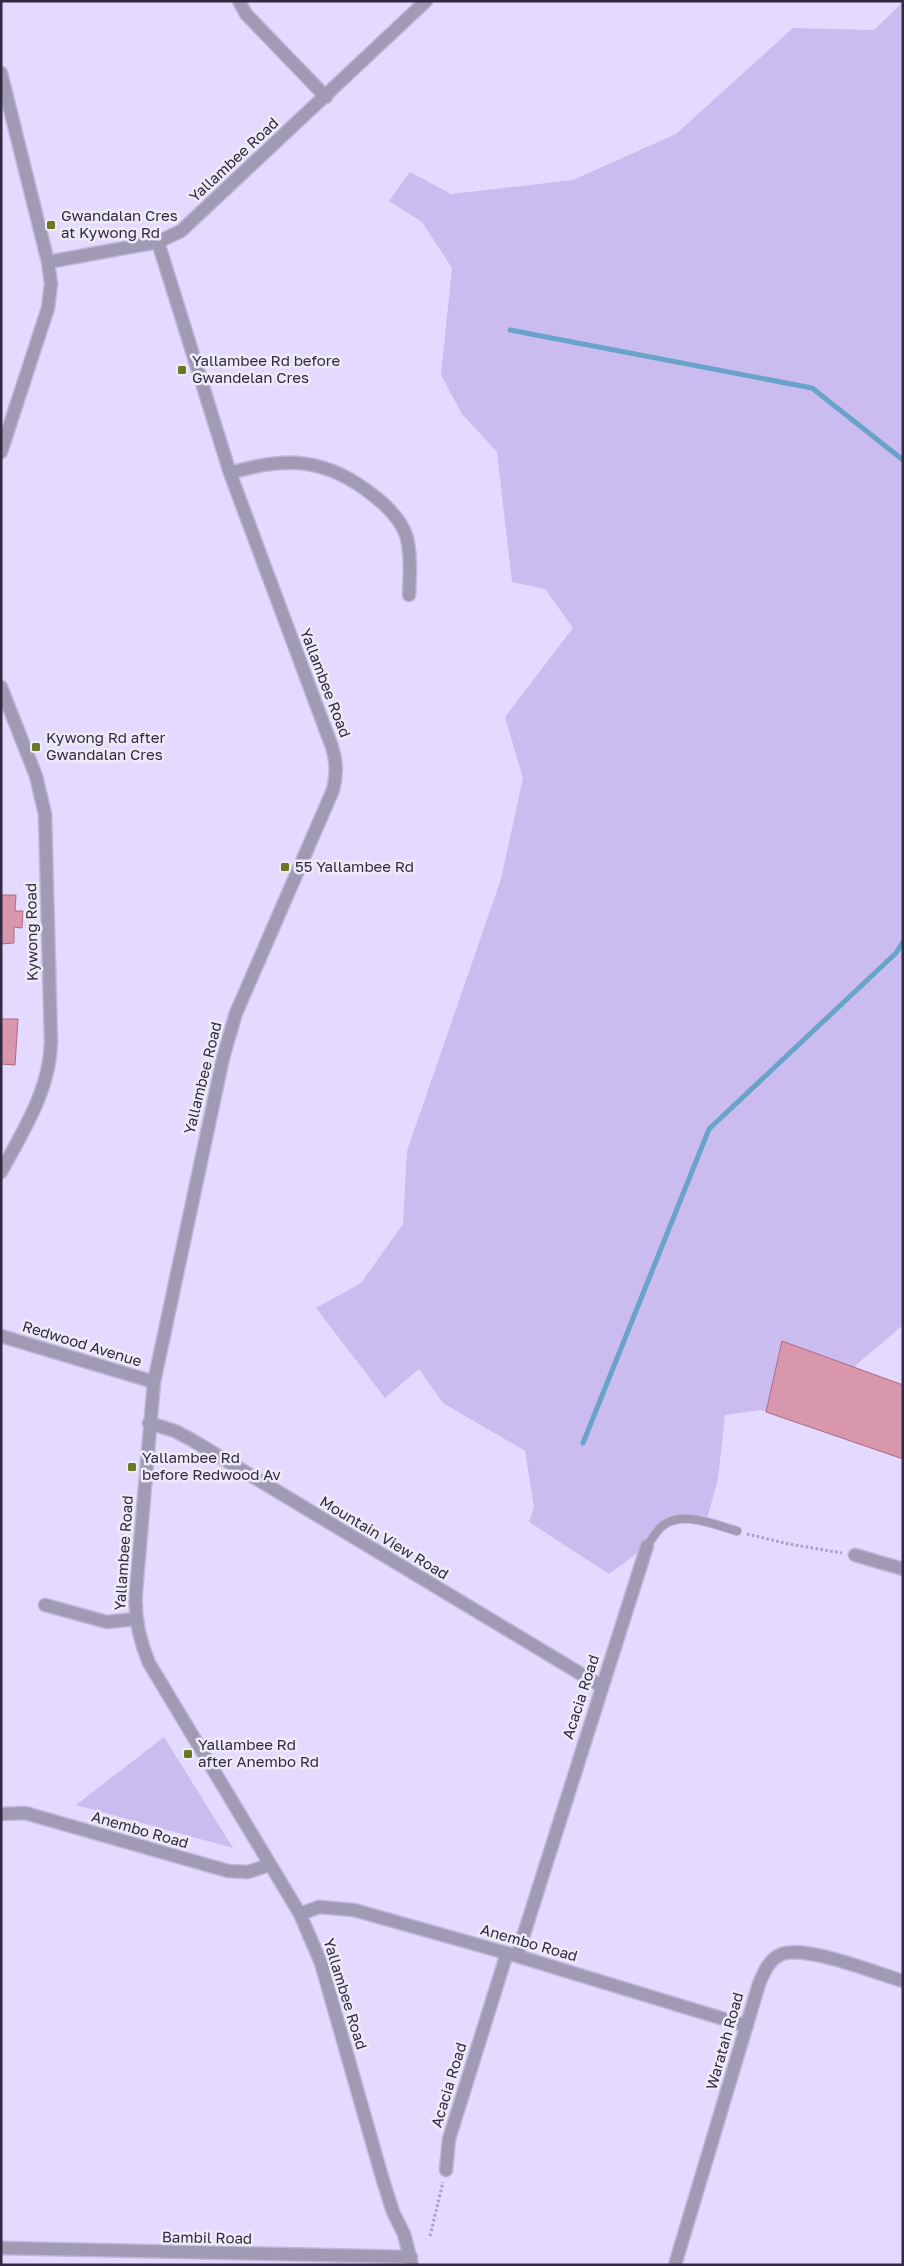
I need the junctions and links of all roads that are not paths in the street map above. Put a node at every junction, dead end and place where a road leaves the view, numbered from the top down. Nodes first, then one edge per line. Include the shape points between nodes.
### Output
1 (239, 1) edge
2 (426, 1) edge
3 (1, 73) edge
4 (326, 97) junction
5 (158, 242) junction
6 (48, 262) junction
7 (1, 452) edge
8 (230, 474) junction
9 (409, 595) dead end
10 (1, 687) edge
11 (1, 1172) edge
12 (1, 1336) edge
13 (154, 1382) junction
14 (149, 1423) junction
15 (737, 1531) road end
16 (647, 1546) joint
17 (855, 1555) road end
18 (903, 1570) edge
19 (45, 1605) dead end
20 (136, 1619) junction
21 (601, 1686) junction
22 (1, 1814) edge
23 (269, 1864) junction
24 (300, 1914) junction
25 (512, 1955) junction
26 (903, 1982) edge
27 (747, 2026) junction
28 (446, 2170) road end
29 (1, 2248) edge
30 (412, 2261) edge
31 (675, 2265) edge

1 - 4 street via 246,14
2 - 4 street, Yallambee Road
3 - 6 street
4 - 5 street, Yallambee Road via 195,220
5 - 6 street
5 - 8 street, Yallambee Road
6 - 7 street via 51,284 48,308
8 - 9 street via 265,464 294,462 316,464 356,481 392,513 406,536 410,558
8 - 13 street, Yallambee Road via 332,747 336,759 336,780 229,1035
10 - 11 street, Kywong Road via 36,776 45,814 51,1042 49,1068 42,1092
12 - 13 street, Redwood Avenue
13 - 14 street, Yallambee Road
14 - 20 street, Yallambee Road
14 - 21 street, Mountain View Road via 192,1440
15 - 16 lane, Acacia Road via 706,1522 674,1520 662,1527
16 - 21 street, Acacia Road
17 - 18 street
19 - 20 street via 108,1622
20 - 23 street, Yallambee Road via 149,1663
21 - 25 street, Acacia Road
22 - 23 street, Anembo Road via 25,1813 228,1871 248,1872
23 - 24 street, Yallambee Road
24 - 25 street, Anembo Road via 319,1907 354,1910
24 - 30 street, Yallambee Road via 321,1963 382,2177
25 - 27 street, Anembo Road
25 - 28 street, Acacia Road via 450,2139
26 - 27 street, Waratah Road via 815,1954 781,1954 764,1971
27 - 31 street, Waratah Road
29 - 30 street, Bambil Road

